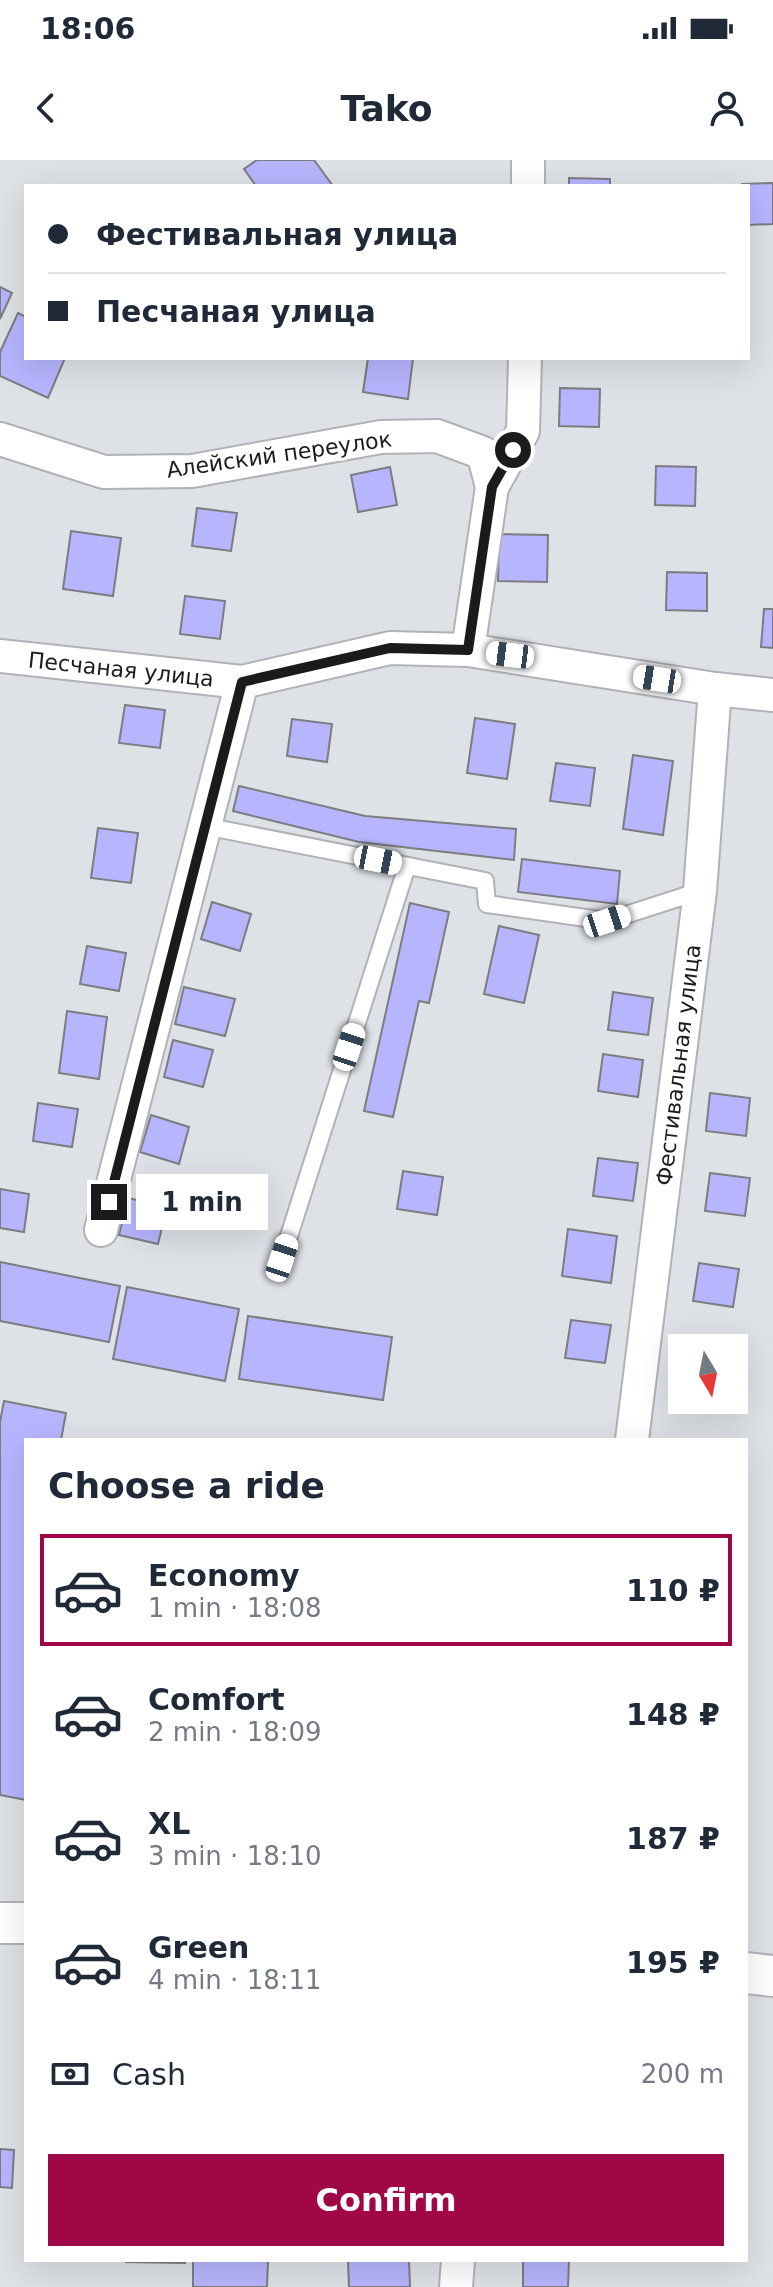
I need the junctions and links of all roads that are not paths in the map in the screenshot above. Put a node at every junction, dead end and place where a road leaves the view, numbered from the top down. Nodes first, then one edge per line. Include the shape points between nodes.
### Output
1 (528, 160) edge
2 (528, 184) edge
3 (525, 360) edge
4 (0, 439) edge
5 (492, 487) junction
6 (468, 650) junction
7 (0, 656) edge
8 (242, 682) junction
9 (715, 689) junction
10 (773, 695) edge
11 (204, 826) junction
12 (407, 866) junction
13 (700, 891) junction
14 (101, 1230) dead end
15 (282, 1258) dead end
16 (632, 1438) edge
17 (0, 1923) edge
18 (24, 1923) edge
19 (748, 1973) edge
20 (773, 1976) edge
21 (458, 2262) edge
22 (456, 2287) edge

1 - 2 street
3 - 5 street via 523,431
4 - 5 street, Алейский переулок via 104,472 192,471 381,437 437,436 483,453
5 - 6 street, Алейский переулок
6 - 8 street, Песчаная улица via 390,648
6 - 9 street
7 - 8 street, Песчаная улица
8 - 11 street, Песчаная улица
9 - 10 street
9 - 13 street, Фестивальная улица
11 - 12 lane
11 - 14 street, Песчаная улица
12 - 13 lane via 485,881 487,904 607,921
12 - 15 lane
13 - 16 street, Фестивальная улица
17 - 18 street
19 - 20 street
21 - 22 street

